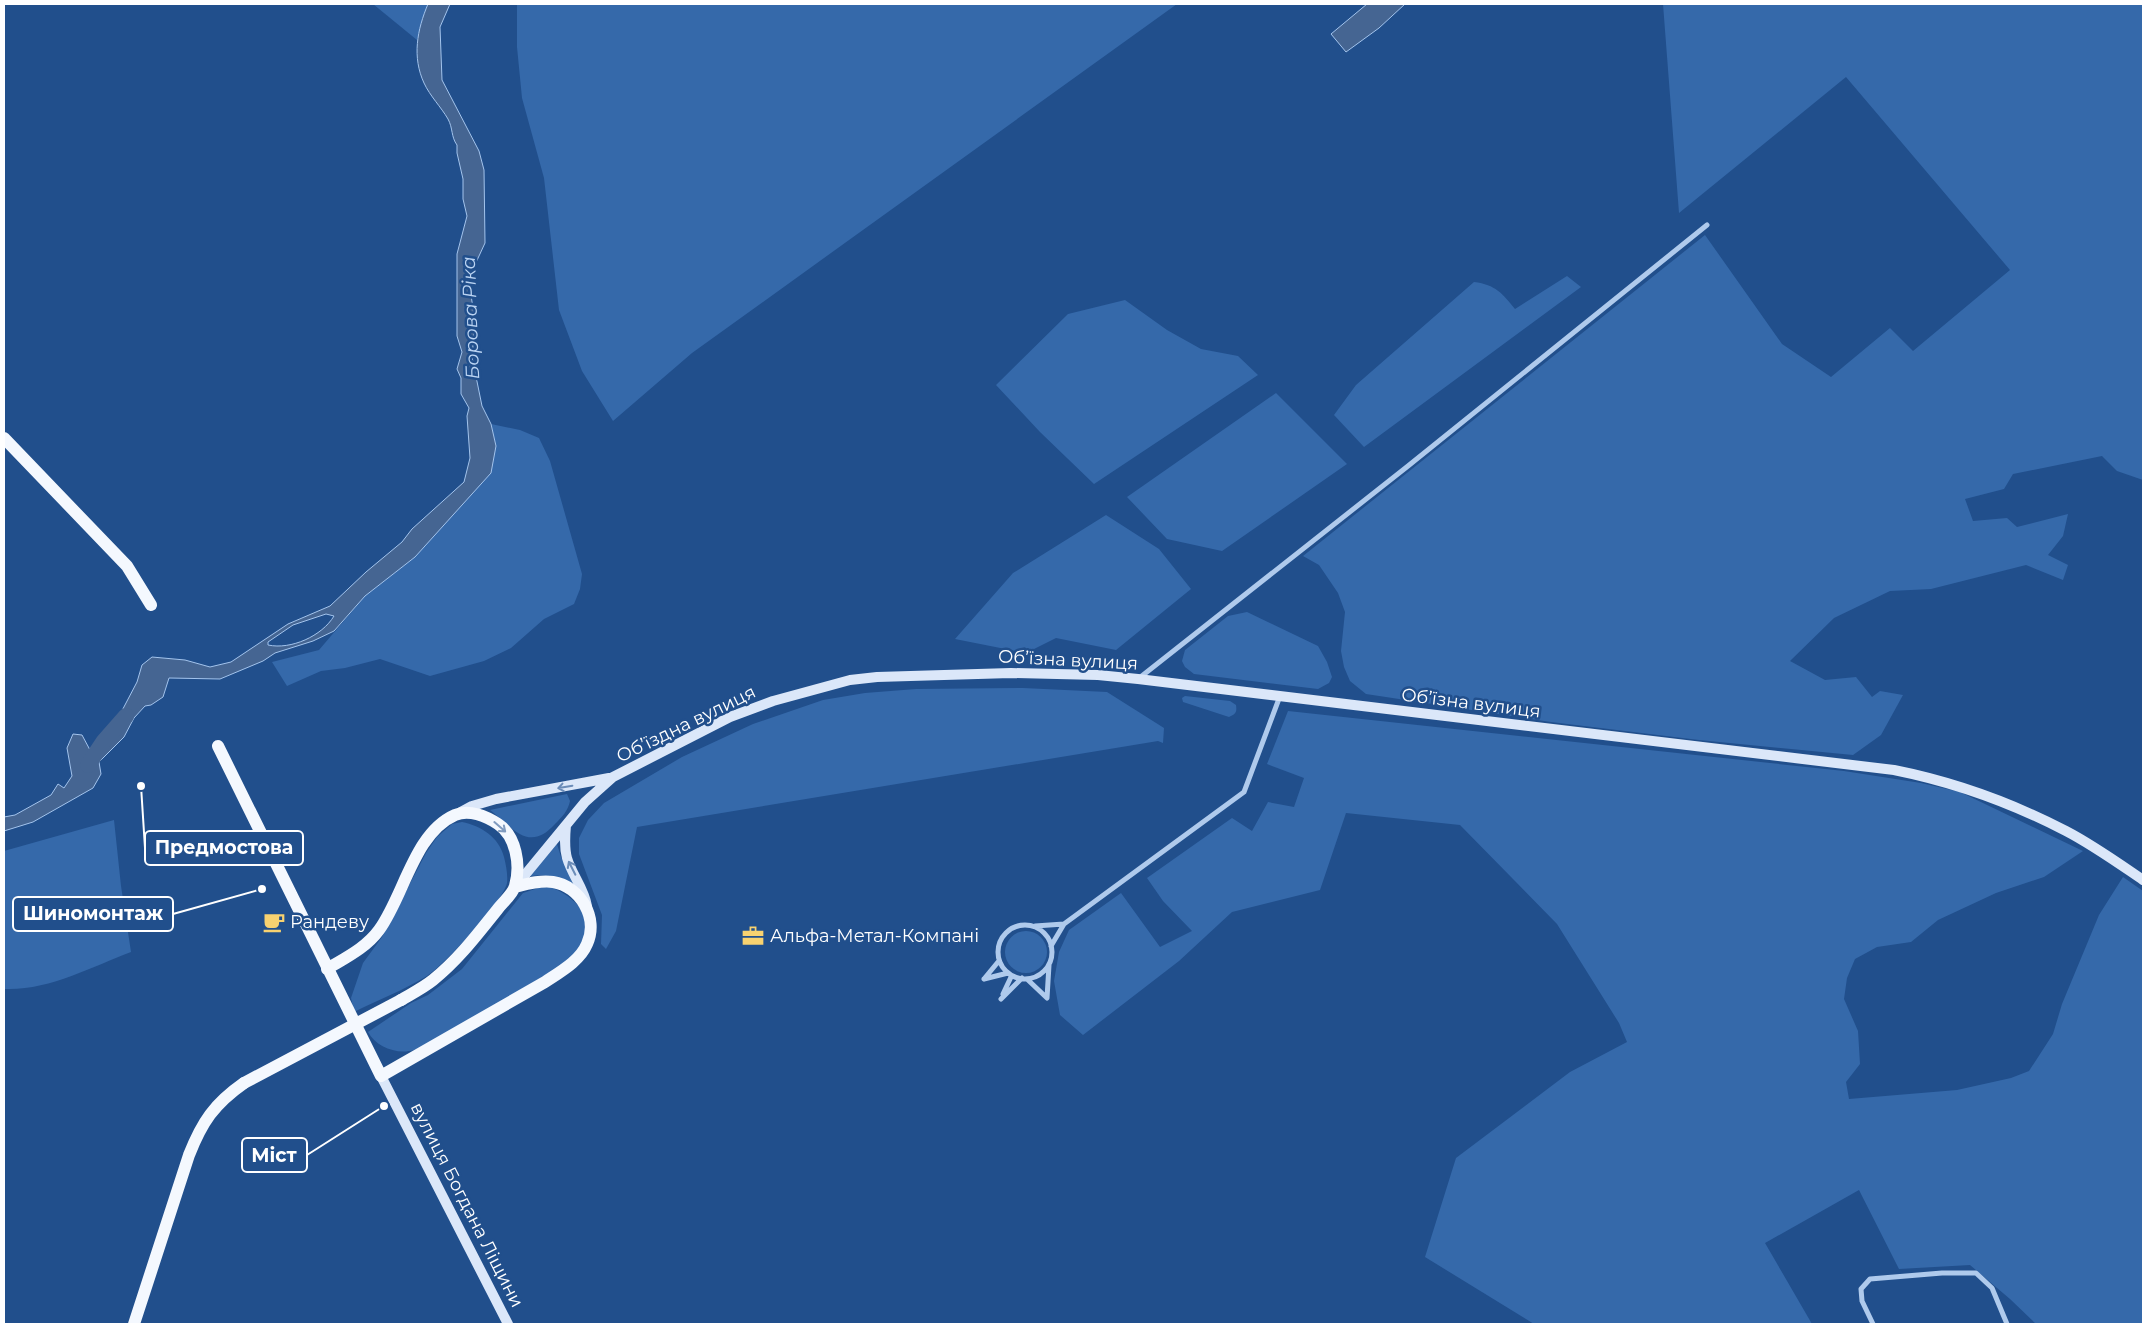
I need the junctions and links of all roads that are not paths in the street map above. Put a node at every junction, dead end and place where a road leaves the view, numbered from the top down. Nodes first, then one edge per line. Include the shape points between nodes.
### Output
1 (1707, 225) dead end
2 (4, 438) edge
3 (151, 606) dead end
4 (1138, 679) junction
5 (1280, 696) junction
6 (773, 701) joint
7 (218, 746) dead end
8 (613, 777) junction
9 (456, 815) junction
10 (566, 824) junction
11 (2143, 880) edge
12 (515, 887) junction
13 (588, 910) junction
14 (1064, 924) junction
15 (1035, 926) junction
16 (1051, 946) junction
17 (998, 962) junction
18 (1049, 965) junction
19 (327, 968) junction
20 (1010, 975) junction
21 (1022, 978) junction
22 (1028, 980) junction
23 (381, 1076) junction
24 (134, 1324) edge
25 (508, 1324) edge
26 (1873, 1324) edge
27 (2008, 1324) edge

1 - 4 street
2 - 3 main road via 127,566
4 - 5 main road, Об’їзна вулиця
4 - 6 main road, Об’їзна вулиця via 1011,672 893,676 850,680
5 - 11 main road, Об’їзна вулиця via 1913,774 1964,788 2041,819 2068,832
5 - 14 street via 1244,792
6 - 8 main road, Об’їздна вулиця via 730,717
7 - 19 main road
8 -> 9 main road via 496,799
8 - 10 main road
9 -> 12 main road via 471,813 483,816 501,826 509,835 515,847 517,864
9 - 19 main road via 424,842 377,933 355,952
10 - 12 main road
13 -> 10 main road via 582,887 567,858
12 - 13 main road via 543,882 564,885 579,896
12 - 24 main road, bridge via 459,957 432,981 244,1083 213,1109 200,1128 189,1155
13 - 23 main road via 591,932 588,944 571,964
14 - 15 street
14 - 16 street
15 - 16 street via 1047,936
15 - 17 street via 1020,924 1005,931 998,944
16 - 18 street
17 - 20 street
17 - 20 street via 984,978
18 - 22 street via 1042,974
18 - 22 street via 1046,998
19 - 23 main road
20 - 21 street
20 - 21 street via 1001,998
21 - 22 street
23 - 25 main road, вулиця Богдана Ліщини
26 - 27 street via 1862,1301 1861,1289 1870,1279 1942,1273 1976,1273 1992,1288

